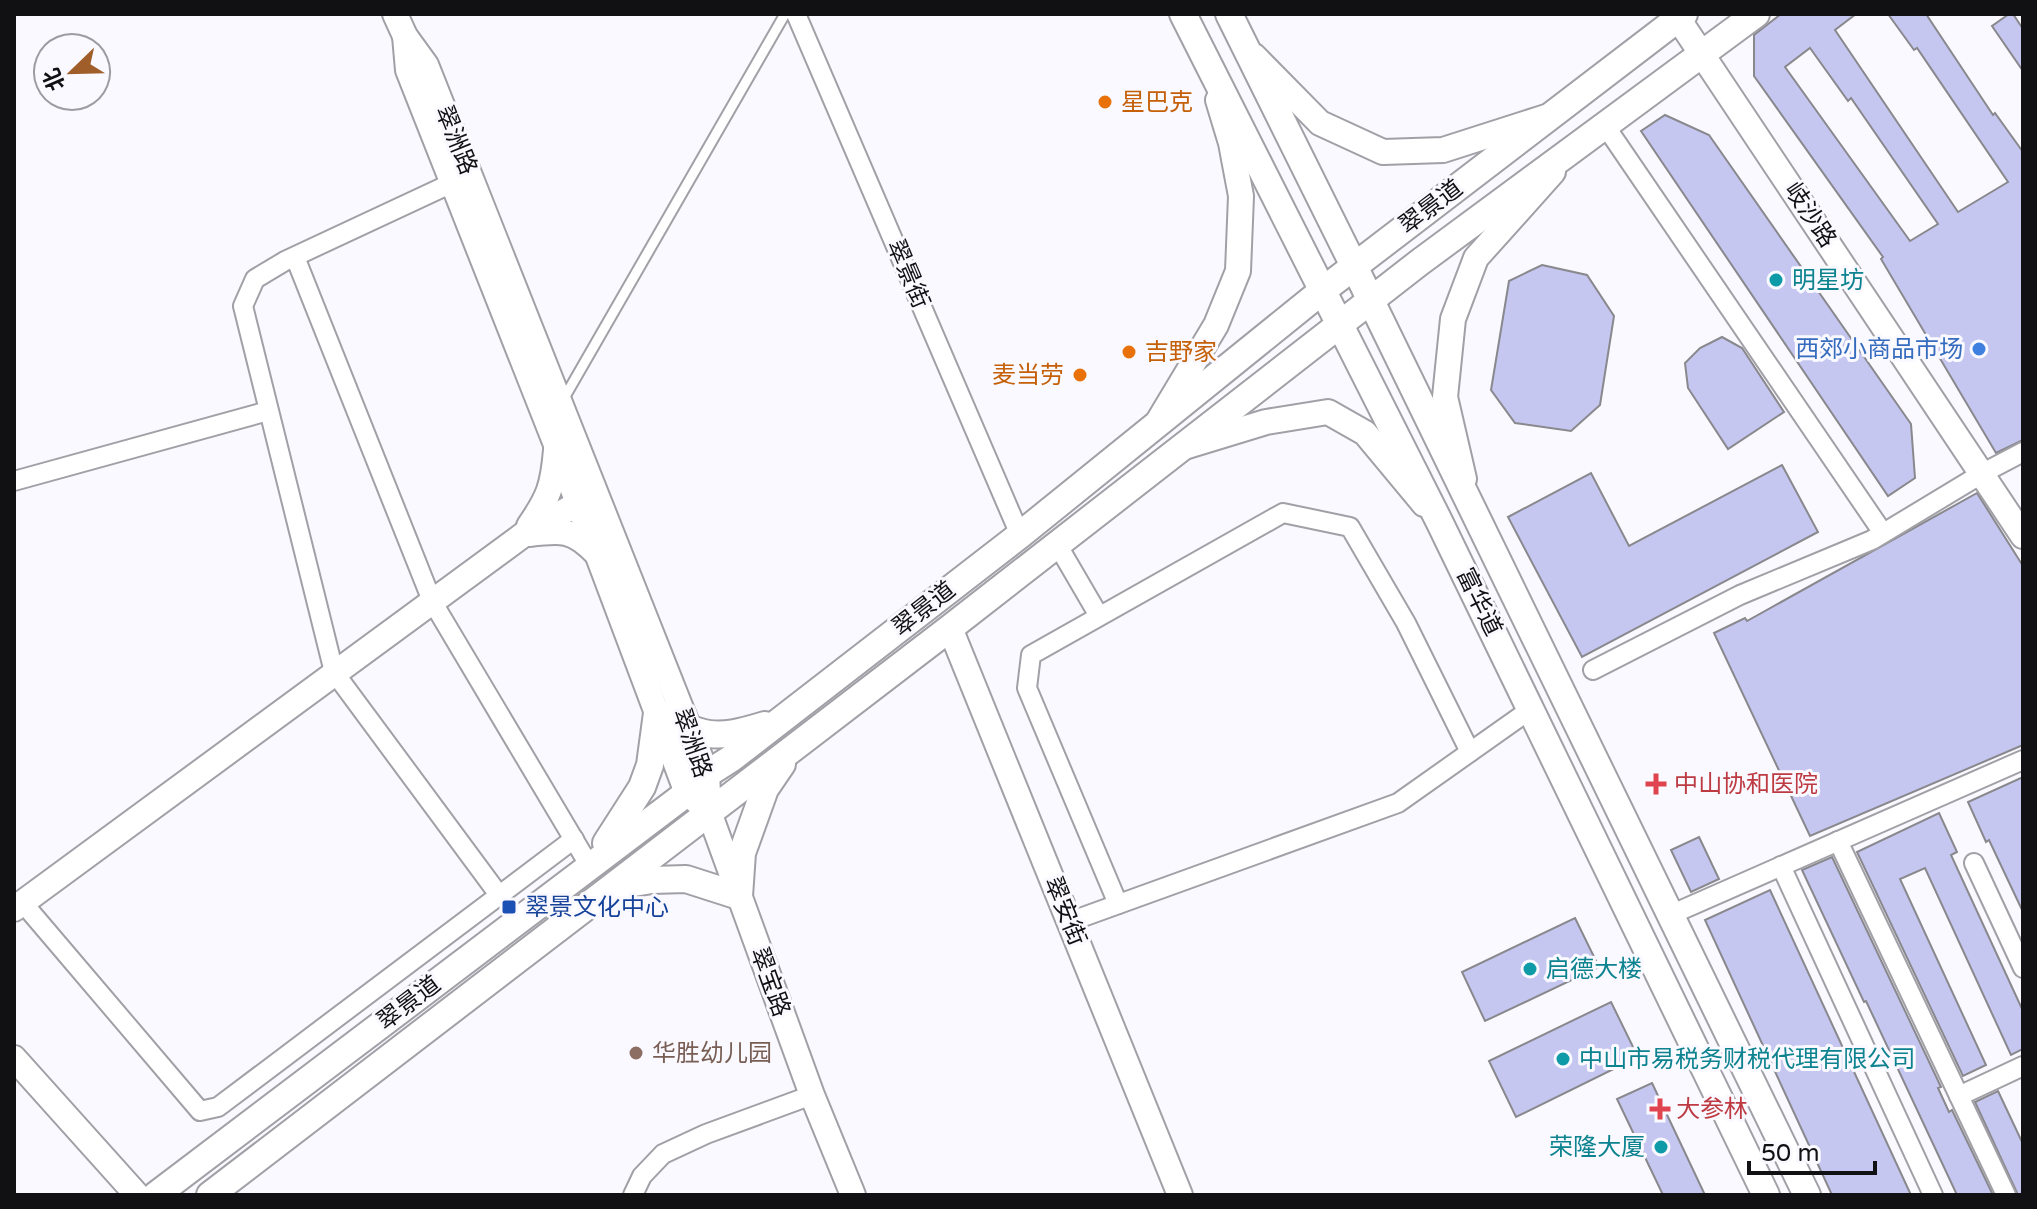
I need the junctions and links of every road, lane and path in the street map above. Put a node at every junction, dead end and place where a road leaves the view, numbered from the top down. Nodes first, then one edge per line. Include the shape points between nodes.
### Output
1 (785, 14) edge
2 (796, 14) edge
3 (1183, 14) edge
4 (1229, 14) edge
5 (1756, 14) edge
6 (1679, 15) edge
7 (400, 25) edge
8 (1244, 46) junction
9 (1702, 53) junction
10 (1210, 70) junction
11 (1552, 115) junction
12 (1604, 124) junction
13 (1575, 148) junction
14 (452, 183) junction
15 (295, 257) junction
16 (1354, 266) junction
17 (1322, 291) junction
18 (1371, 302) junction
19 (1340, 326) junction
20 (561, 402) junction
21 (268, 411) junction
22 (1159, 420) junction
23 (557, 447) junction
24 (1178, 449) junction
25 (2023, 452) edge
26 (1983, 473) junction
27 (14, 481) edge
28 (587, 498) junction
29 (1470, 504) junction
30 (1439, 521) junction
31 (1883, 533) junction
32 (523, 535) junction
33 (1020, 535) junction
34 (2023, 536) edge
35 (1057, 544) junction
36 (598, 555) junction
37 (432, 601) junction
38 (1099, 616) junction
39 (950, 628) junction
40 (1593, 670) dead end
41 (334, 672) junction
42 (1531, 709) junction
43 (657, 713) junction
44 (780, 721) junction
45 (689, 729) junction
46 (793, 747) junction
47 (1470, 752) junction
48 (2023, 760) edge
49 (707, 774) junction
50 (687, 793) junction
51 (709, 812) junction
52 (574, 839) junction
53 (1838, 841) junction
54 (1974, 863) dead end
55 (589, 865) junction
56 (1781, 866) junction
57 (607, 888) junction
58 (499, 895) junction
59 (739, 896) junction
60 (1118, 904) junction
61 (19, 906) edge
62 (1670, 915) junction
63 (1069, 922) junction
64 (2023, 968) edge
65 (14, 1058) edge
66 (2023, 1066) edge
67 (812, 1095) junction
68 (1959, 1096) junction
69 (137, 1195) edge
70 (156, 1195) edge
71 (210, 1195) edge
72 (633, 1195) edge
73 (853, 1195) edge
74 (1180, 1195) edge
75 (1766, 1195) edge
76 (1807, 1195) edge
77 (1933, 1195) edge
78 (2006, 1195) edge

1 - 20 lane
2 - 33 street, 翠景街
3 - 10 main road, 富华道
4 - 8 main road, 富华道
5 - 9 main road, 翠景道
6 - 9 street, 岐沙路
6 - 11 main road, 翠景道
7 - 14 street, 翠洲路 via 408,70
7 - 20 street, 翠洲路 via 426,65
8 - 11 street via 1320,123 1383,152 1443,150
8 - 16 main road, 富华道
9 - 12 main road, 翠景道
9 - 26 street, 岐沙路
10 - 17 main road, 富华道
10 - 22 street via 1241,196 1238,271 1216,325
11 - 16 main road, 翠景道
12 - 13 main road, 翠景道
12 - 31 street
13 - 18 main road, 翠景道
13 - 29 street via 1476,258 1453,319 1445,397
14 - 15 street
14 - 23 street, 翠洲路
15 - 21 street via 255,279 243,306
15 - 37 street
16 - 17 main road, 翠景道
16 - 18 main road, 富华道
17 - 19 main road, 富华道
17 - 22 main road, 翠景道
18 - 19 main road, 翠景道
18 - 29 main road, 富华道
19 - 24 main road, 翠景道
19 - 30 main road, 富华道
20 - 28 street, 翠洲路
21 - 27 street
21 - 41 street
22 - 33 main road, 翠景道
23 - 28 street, 翠洲路
23 - 32 street via 547,500
24 - 30 street via 1266,422 1328,412 1365,433
24 - 35 main road, 翠景道
25 - 26 street
26 - 31 street
26 - 34 street, 岐沙路
28 - 32 street
28 - 36 street, 翠洲路
28 - 45 street, 翠洲路
29 - 62 main road, 富华道
30 - 42 main road, 富华道
31 - 40 street via 1740,595
32 - 36 street via 557,530 579,536
32 - 37 street
33 - 44 main road, 翠景道
35 - 38 street
35 - 39 main road, 翠景道
36 - 43 street, 翠洲路
37 - 41 street
37 - 52 street
38 - 47 street via 1283,513 1350,527 1406,623
38 - 60 street via 1031,655 1027,688
39 - 46 main road, 翠景道
39 - 63 street, 翠安街
41 - 58 street
41 - 61 street
42 - 47 street
42 - 75 main road, 富华道
43 - 45 main road
43 - 50 street, 翠洲路
43 - 55 main road via 642,787
44 - 45 main road via 736,734 706,736
44 - 49 main road, 翠景道
45 - 49 street, 翠洲路
46 - 51 main road, 翠景道
46 - 59 main road via 765,789 752,823 742,853
47 - 60 street via 1398,803
48 - 53 street
49 - 50 main road, 翠景道
49 - 51 street, 翠洲路
50 - 51 street, 翠洲路
50 - 55 main road, 翠景道
51 - 57 main road, 翠景道
51 - 59 street, 翠宝路
52 - 55 street
52 - 58 street
53 - 56 street
53 - 68 street
54 - 64 street
55 - 70 main road, 翠景道
56 - 62 street
56 - 77 street
57 - 59 main road via 686,879
57 - 71 main road, 翠景道
58 - 61 street via 218,1107 200,1111
59 - 67 street, 翠宝路
60 - 63 street
62 - 76 main road, 富华道
63 - 74 street, 翠安街
65 - 69 street
66 - 68 street
67 - 72 street via 663,1154
67 - 73 street, 翠宝路
68 - 78 street

